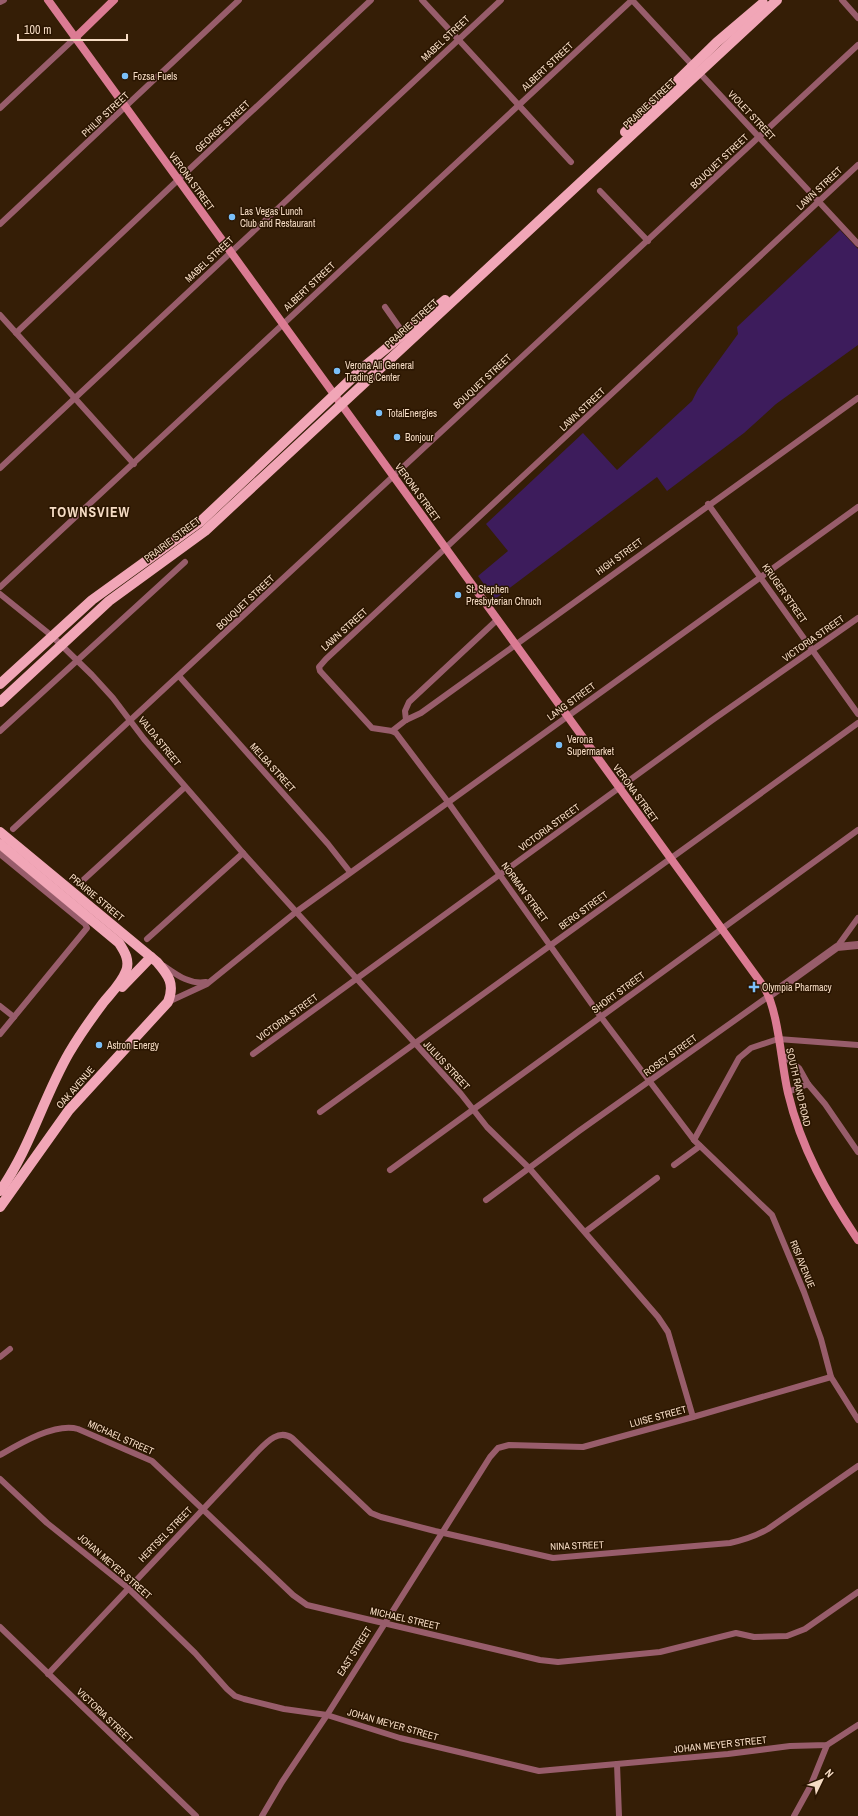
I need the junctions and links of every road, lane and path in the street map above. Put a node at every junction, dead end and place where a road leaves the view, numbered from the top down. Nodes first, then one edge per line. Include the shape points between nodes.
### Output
1 (4, 0) edge
2 (48, 0) edge
3 (114, 0) edge
4 (239, 0) edge
5 (371, 0) edge
6 (422, 0) edge
7 (501, 0) edge
8 (632, 0) edge
9 (766, 0) edge
10 (777, 0) edge
11 (842, 0) edge
12 (0, 2) edge
13 (858, 18) edge
14 (76, 37) junction
15 (459, 39) junction
16 (858, 45) edge
17 (696, 69) junction
18 (520, 105) junction
19 (127, 107) junction
20 (0, 108) edge
21 (759, 137) junction
22 (571, 162) dead end
23 (858, 165) edge
24 (179, 179) junction
25 (600, 191) dead end
26 (819, 202) junction
27 (0, 224) edge
28 (648, 241) junction
29 (858, 244) edge
30 (232, 252) junction
31 (385, 307) dead end
32 (0, 315) edge
33 (284, 324) junction
34 (16, 333) junction
35 (404, 334) junction
36 (335, 394) junction
37 (75, 398) junction
38 (858, 398) edge
39 (342, 403) junction
40 (134, 464) junction
41 (0, 468) edge
42 (394, 476) junction
43 (708, 504) junction
44 (858, 507) edge
45 (446, 549) junction
46 (186, 562) dead end
47 (761, 576) junction
48 (0, 587) edge
49 (0, 594) edge
50 (858, 618) edge
51 (498, 619) junction
52 (52, 636) junction
53 (515, 644) junction
54 (61, 645) junction
55 (813, 651) junction
56 (77, 660) junction
57 (179, 676) junction
58 (0, 684) edge
59 (0, 702) edge
60 (858, 714) edge
61 (568, 715) junction
62 (406, 720) junction
63 (131, 721) junction
64 (858, 723) edge
65 (0, 731) edge
66 (394, 732) junction
67 (185, 786) junction
68 (620, 788) junction
69 (448, 802) junction
70 (13, 830) dead end
71 (858, 830) edge
72 (0, 832) edge
73 (0, 844) edge
74 (243, 853) junction
75 (0, 854) edge
76 (671, 858) junction
77 (350, 872) junction
78 (500, 874) junction
79 (80, 883) dead end
80 (296, 912) junction
81 (858, 918) edge
82 (722, 929) junction
83 (147, 939) dead end
84 (858, 945) edge
85 (551, 946) junction
86 (837, 947) junction
87 (154, 960) junction
88 (357, 979) junction
89 (211, 981) junction
90 (172, 987) joint
91 (769, 996) junction
92 (106, 999) junction
93 (168, 1002) junction
94 (0, 1006) edge
95 (14, 1017) junction
96 (601, 1017) junction
97 (0, 1034) edge
98 (778, 1039) junction
99 (414, 1044) junction
100 (858, 1045) edge
101 (780, 1053) junction
102 (253, 1054) dead end
103 (650, 1081) junction
104 (808, 1084) junction
105 (788, 1092) junction
106 (473, 1109) junction
107 (320, 1112) dead end
108 (694, 1140) junction
109 (700, 1146) junction
110 (858, 1152) edge
111 (674, 1165) dead end
112 (530, 1169) junction
113 (390, 1170) dead end
114 (657, 1178) dead end
115 (0, 1191) edge
116 (486, 1200) dead end
117 (0, 1207) edge
118 (585, 1232) junction
119 (858, 1240) edge
120 (10, 1349) dead end
121 (0, 1357) edge
122 (830, 1377) junction
123 (693, 1417) junction
124 (858, 1420) edge
125 (286, 1434) joint
126 (0, 1455) edge
127 (490, 1457) joint
128 (858, 1466) edge
129 (0, 1479) edge
130 (203, 1509) junction
131 (443, 1532) junction
132 (128, 1588) junction
133 (857, 1596) edge
134 (384, 1623) junction
135 (0, 1627) edge
136 (48, 1674) junction
137 (327, 1715) junction
138 (858, 1725) edge
139 (827, 1745) junction
140 (616, 1764) junction
141 (196, 1816) edge
142 (262, 1816) edge
143 (619, 1816) edge
144 (794, 1816) edge

1 - 12 street
2 - 14 main road, VERONA STREET
3 - 14 main road
4 - 19 street, PHILIP STREET
5 - 24 street, GEORGE STREET
6 - 15 street
7 - 15 street, MABEL STREET
8 - 17 street, VIOLET STREET
8 - 18 street, ALBERT STREET
9 - 17 main road, PRAIRIE STREET
10 - 17 main road, PRAIRIE STREET
11 - 13 street
14 - 19 main road, VERONA STREET
14 - 20 street
15 - 18 street
15 - 30 street, MABEL STREET
16 - 21 street, BOUQUET STREET
17 - 21 street, VIOLET STREET
17 - 35 main road, PRAIRIE STREET
17 - 39 main road, PRAIRIE STREET via 503,255
18 - 22 street
18 - 33 street, ALBERT STREET
19 - 24 main road, VERONA STREET
19 - 27 street, PHILIP STREET
21 - 26 street, VIOLET STREET
21 - 28 street, BOUQUET STREET
23 - 26 street, LAWN STREET
24 - 30 main road, VERONA STREET
24 - 34 street, GEORGE STREET
25 - 28 street
26 - 29 street, VIOLET STREET
26 - 45 street, LAWN STREET
28 - 42 street, BOUQUET STREET
30 - 33 main road, VERONA STREET
30 - 37 street, MABEL STREET
31 - 35 street
32 - 34 street
33 - 36 main road, VERONA STREET
33 - 40 street, ALBERT STREET
34 - 37 street
35 - 36 main road, PRAIRIE STREET
36 - 39 main road, VERONA STREET
36 - 52 main road, PRAIRIE STREET via 200,522 92,600
37 - 40 street
37 - 41 street, MABEL STREET
38 - 43 street, HIGH STREET
39 - 42 main road, VERONA STREET
39 - 54 main road, PRAIRIE STREET via 205,531 109,601
40 - 48 street, ALBERT STREET
42 - 45 main road, VERONA STREET
42 - 57 street, BOUQUET STREET
43 - 47 street, KRUGER STREET
43 - 53 street, HIGH STREET
44 - 47 street, LANG STREET
45 - 51 main road, VERONA STREET
45 - 66 street, LAWN STREET via 319,667 372,728
46 - 56 street
47 - 55 street, KRUGER STREET
47 - 61 street, LANG STREET
49 - 52 street, VALDA STREET
50 - 55 street, VICTORIA STREET
51 - 53 main road, VERONA STREET
51 - 62 street via 409,702 405,711
52 - 54 street, VALDA STREET
52 - 58 main road, PRAIRIE STREET
53 - 61 main road, VERONA STREET
53 - 62 street, HIGH STREET via 421,713
54 - 56 street, VALDA STREET
54 - 59 main road, PRAIRIE STREET
55 - 60 street, KRUGER STREET
55 - 68 street, VICTORIA STREET
56 - 63 street, VALDA STREET
56 - 65 street
57 - 63 street, BOUQUET STREET
57 - 77 street, MELBA STREET
61 - 68 main road, VERONA STREET
61 - 69 street, LANG STREET
62 - 66 street, HIGH STREET
63 - 67 street, VALDA STREET via 144,740
63 - 70 street, BOUQUET STREET
64 - 76 street, BERG STREET
66 - 69 street, NORMAN STREET
67 - 74 street, VALDA STREET
67 - 79 street
68 - 76 main road, VERONA STREET
68 - 78 street, VICTORIA STREET
69 - 77 street, LANG STREET
69 - 78 street, NORMAN STREET
71 - 82 street, SHORT STREET
72 - 87 main road, PRAIRIE STREET
73 - 92 main road via 119,943 127,957 127,969 119,985
74 - 80 street, VALDA STREET
74 - 83 street
75 - 95 street via 87,928
76 - 82 main road, VERONA STREET
76 - 85 street, BERG STREET
77 - 80 street, LANG STREET
78 - 85 street, NORMAN STREET
78 - 88 street, VICTORIA STREET
80 - 88 street, JULIUS STREET
80 - 89 street, LANG STREET
81 - 86 street, ROSEY STREET
82 - 91 main road, VERONA STREET
82 - 96 street, SHORT STREET
84 - 86 street
85 - 96 street, NORMAN STREET
85 - 99 street, BERG STREET
86 - 91 street, ROSEY STREET
87 - 89 street via 195,983
87 - 90 main road, PRAIRIE STREET via 165,972
87 - 92 main road via 119,992
88 - 99 street, JULIUS STREET
88 - 102 street, VICTORIA STREET
89 - 93 street, LANG STREET
90 - 93 main road, OAK AVENUE
91 - 98 main road, SOUTH RAND ROAD
91 - 103 street, ROSEY STREET
92 - 115 main road, OAK AVENUE via 69,1052 22,1154
93 - 117 main road, OAK AVENUE via 69,1110
94 - 95 street
95 - 97 street
96 - 103 street, NORMAN STREET
96 - 106 street, SHORT STREET
98 - 100 street
98 - 101 main road, SOUTH RAND ROAD
98 - 108 street via 751,1048 739,1058
99 - 106 street, JULIUS STREET
99 - 107 street, BERG STREET
101 - 104 street via 799,1068
101 - 105 main road, SOUTH RAND ROAD
103 - 108 street, NORMAN STREET
103 - 112 street, ROSEY STREET
104 - 105 street
104 - 110 street
105 - 119 main road, SOUTH RAND ROAD via 808,1155
106 - 112 street, JULIUS STREET via 495,1136
106 - 113 street, SHORT STREET
108 - 109 street, RISI AVENUE
109 - 111 street
109 - 122 street, RISI AVENUE via 772,1215 821,1339
112 - 116 street, ROSEY STREET
112 - 118 street, JULIUS STREET
114 - 118 street
118 - 123 street, JULIUS STREET via 664,1325
120 - 121 street
122 - 123 street, LUISE STREET
122 - 124 street, RISI AVENUE
123 - 127 street, LUISE STREET via 583,1447 504,1445
125 - 130 street, HERTSEL STREET via 269,1441
125 - 131 street, NINA STREET via 371,1513
126 - 130 street, MICHAEL STREET via 56,1429 74,1428 150,1459
127 - 131 street, EAST STREET
128 - 131 street, NINA STREET via 759,1534 730,1543 553,1558
129 - 132 street, JOHAN MEYER STREET via 47,1523
130 - 132 street, HERTSEL STREET
130 - 134 street, MICHAEL STREET via 302,1602
131 - 134 street, EAST STREET
132 - 136 street, HERTSEL STREET
132 - 137 street, JOHAN MEYER STREET via 195,1653 232,1694 284,1709
133 - 134 street, MICHAEL STREET via 805,1629 787,1636 754,1637 736,1633 660,1652 558,1662
134 - 137 street, EAST STREET
135 - 136 street, VICTORIA STREET
136 - 141 street, VICTORIA STREET
137 - 140 street, JOHAN MEYER STREET via 400,1738 539,1770
137 - 142 street, EAST STREET
138 - 139 street
139 - 140 street, JOHAN MEYER STREET via 790,1746
139 - 144 street
140 - 143 street

